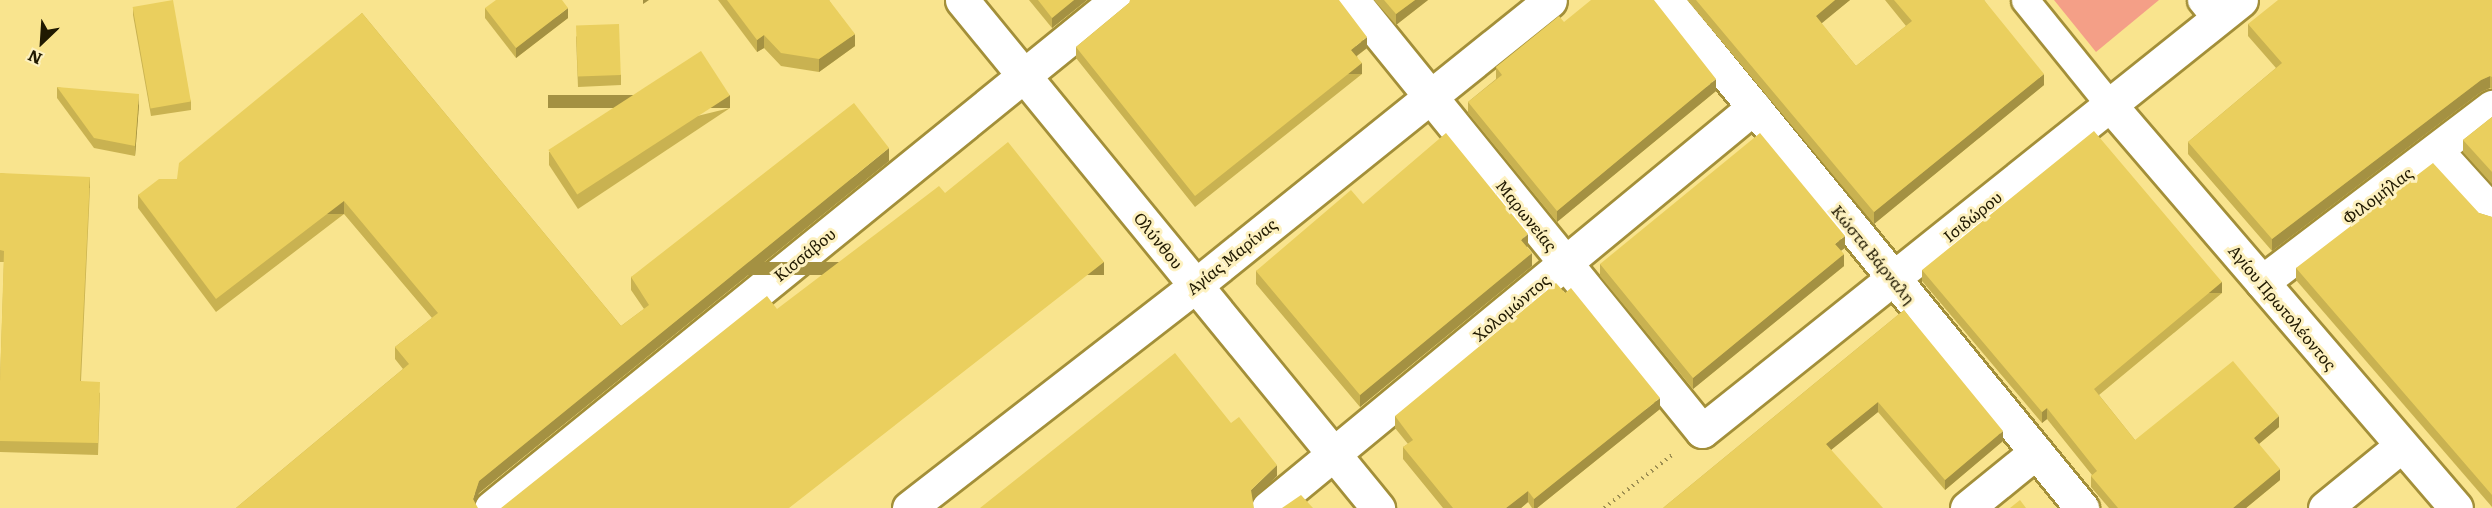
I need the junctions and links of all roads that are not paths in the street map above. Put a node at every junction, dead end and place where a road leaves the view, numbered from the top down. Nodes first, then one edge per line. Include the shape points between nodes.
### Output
1 (962, 0) edge
2 (1117, 0) edge
3 (1352, 0) edge
4 (1550, 0) edge
5 (1666, 0) edge
6 (2025, 0) edge
7 (2220, 7) edge
8 (1024, 76) junction
9 (1430, 96) junction
10 (2110, 105) junction
11 (1754, 107) junction
12 (2492, 107) edge
13 (2436, 150) junction
14 (2492, 212) edge
15 (1565, 262) junction
16 (1894, 279) junction
17 (2262, 282) junction
18 (1196, 285) junction
19 (1702, 431) joint
20 (2401, 446) junction
21 (2036, 452) junction
22 (1334, 454) junction
23 (491, 508) edge
24 (909, 508) edge
25 (1268, 508) edge
26 (1378, 508) edge
27 (1967, 508) edge
28 (2082, 508) edge
29 (2325, 508) edge
30 (2456, 508) edge

1 - 8 street, Ολύνθου
2 - 8 street, Κισσάβου
3 - 9 street, Μαρωνείας
4 - 9 street, Αγίας Μαρίνας
5 - 11 street, Κώστα Βάρναλη
6 - 10 street
7 - 10 street, Ισιδώρου
8 - 18 street, Ολύνθου
8 - 23 street, Κισσάβου
9 - 15 street, Μαρωνείας
9 - 18 street, Αγίας Μαρίνας
10 - 16 street, Ισιδώρου
10 - 17 street, Αγίου Πρωτολέοντος
11 - 15 street, Χολομώντος
11 - 16 street, Κώστα Βάρναλη
12 - 13 street, Φιλομήλας
13 - 14 street
13 - 17 street, Φιλομήλας
15 - 19 street, Μαρωνείας
15 - 22 street, Χολομώντος
16 - 19 street, Ισιδώρου
16 - 21 street, Κώστα Βάρναλη
17 - 20 street, Αγίου Πρωτολέοντος
18 - 22 street, Ολύνθου
18 - 24 street, Αγίας Μαρίνας
20 - 29 street
20 - 30 street, Αγίου Πρωτολέοντος
21 - 27 street
21 - 28 street, Κώστα Βάρναλη
22 - 25 street, Χολομώντος
22 - 26 street, Ολύνθου

